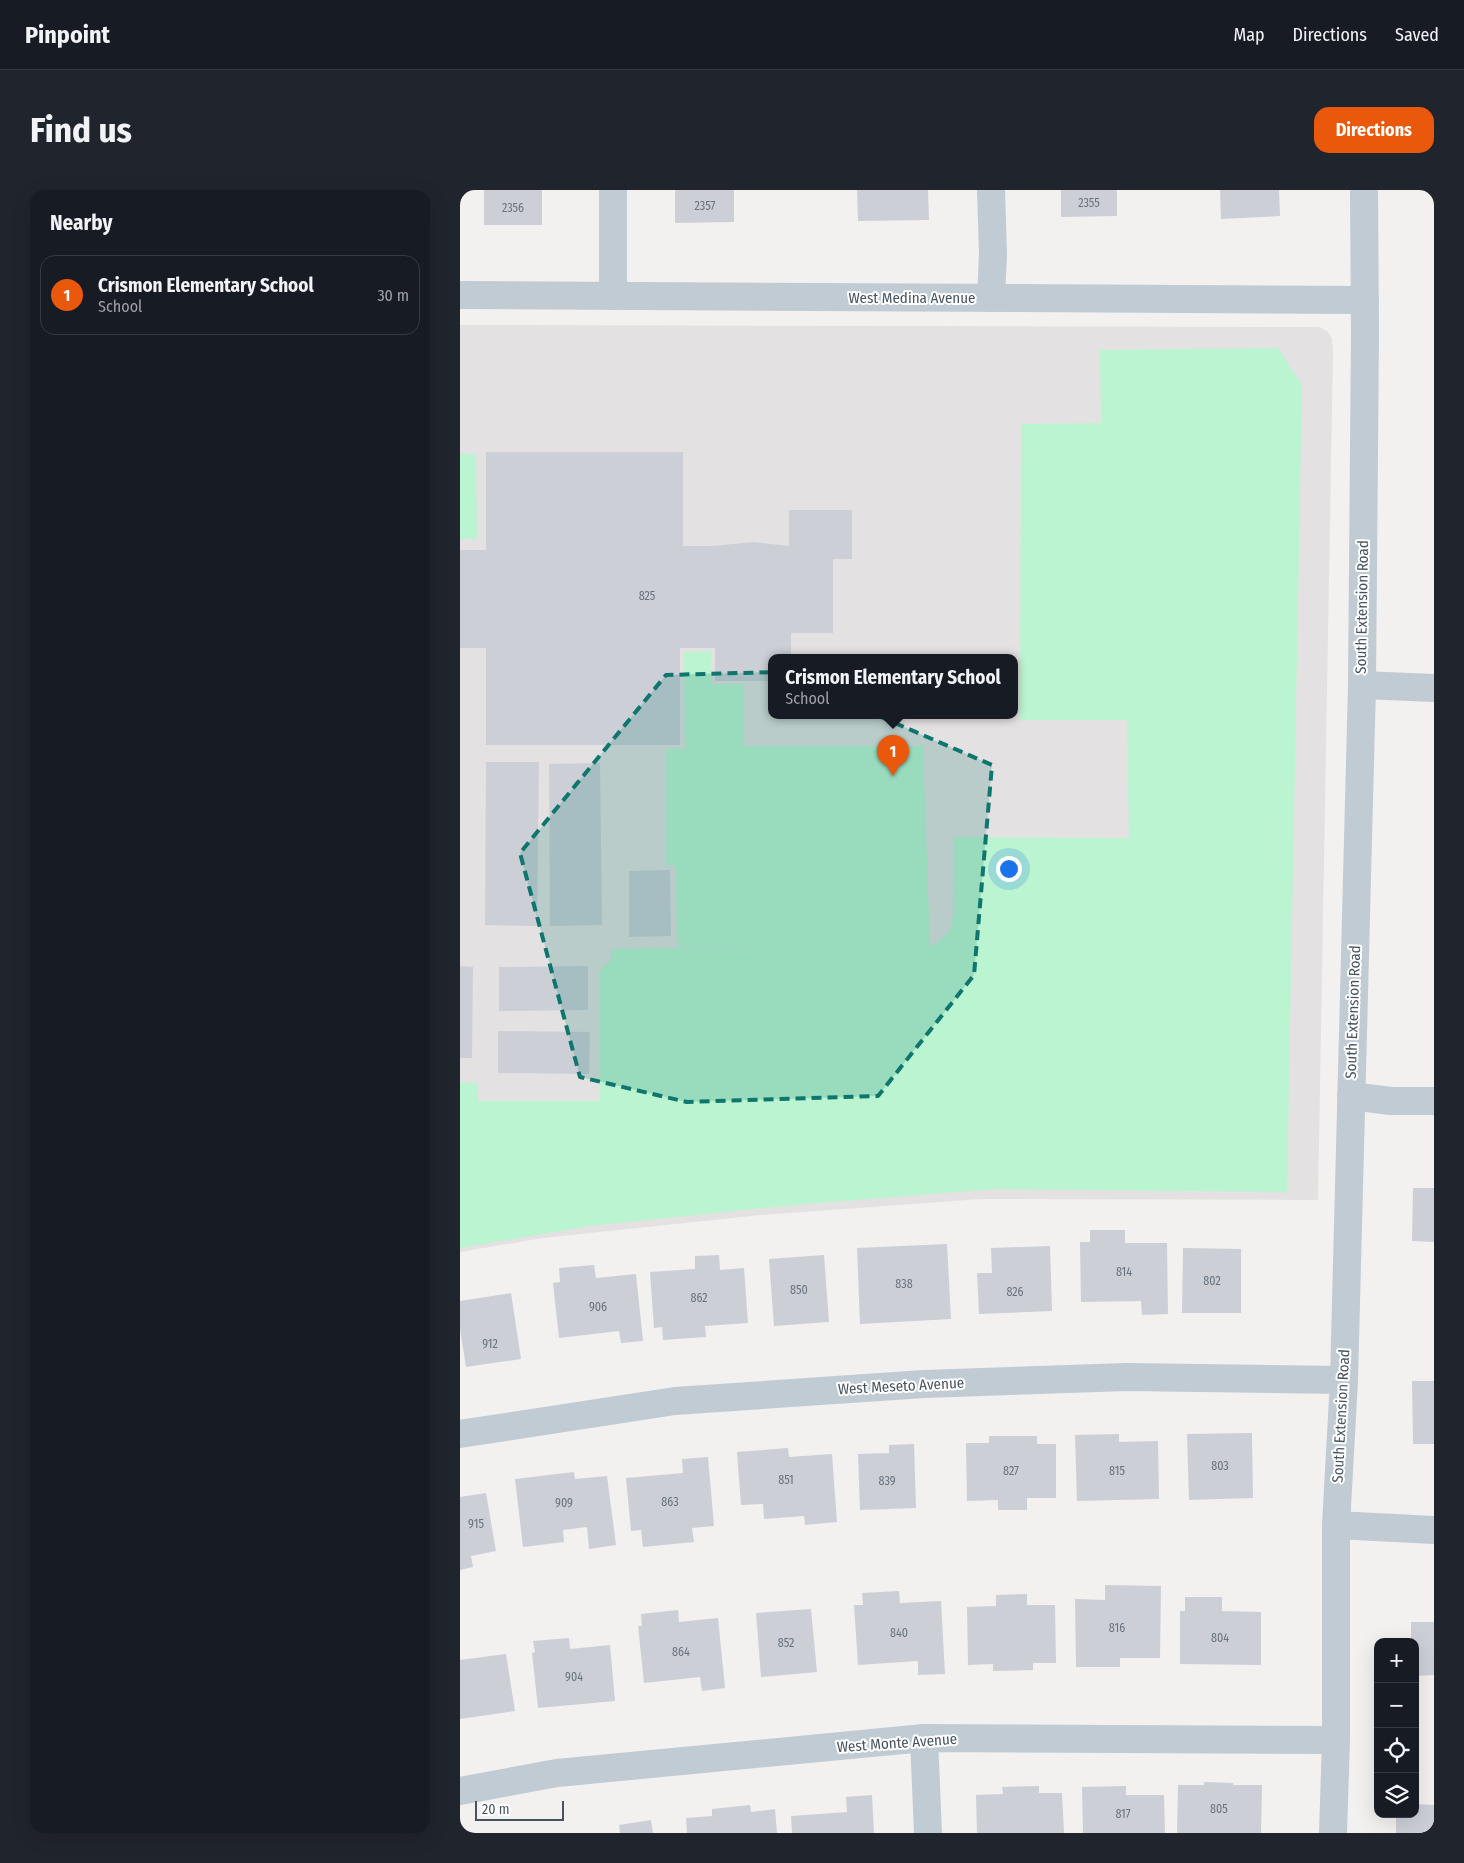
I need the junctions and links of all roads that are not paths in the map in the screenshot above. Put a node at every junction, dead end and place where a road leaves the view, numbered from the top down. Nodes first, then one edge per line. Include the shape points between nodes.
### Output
1 (613, 190) edge
2 (991, 190) edge
3 (1364, 190) edge
4 (460, 295) edge
5 (613, 296) junction
6 (991, 298) junction
7 (1365, 300) junction
8 (1362, 685) junction
9 (1434, 688) edge
10 (1351, 1096) junction
11 (1434, 1101) edge
12 (1344, 1380) junction
13 (460, 1434) edge
14 (1336, 1525) junction
15 (1434, 1530) edge
16 (924, 1738) junction
17 (1336, 1740) junction
18 (460, 1791) edge
19 (928, 1833) edge
20 (1333, 1833) edge

1 - 5 street
2 - 6 street
3 - 7 street, South Extension Road
4 - 5 street, West Medina Avenue
5 - 6 street, West Medina Avenue
6 - 7 street, West Medina Avenue
7 - 8 street, South Extension Road
8 - 9 street
8 - 10 street, South Extension Road
10 - 11 street via 1391,1101
10 - 12 street, South Extension Road
12 - 13 street, West Meseto Avenue via 1126,1377 924,1384 675,1401
12 - 14 street, South Extension Road
14 - 15 street
14 - 17 street, South Extension Road
16 - 17 street, West Monte Avenue
16 - 18 street, West Monte Avenue via 557,1774
16 - 19 street
17 - 20 street, South Extension Road

